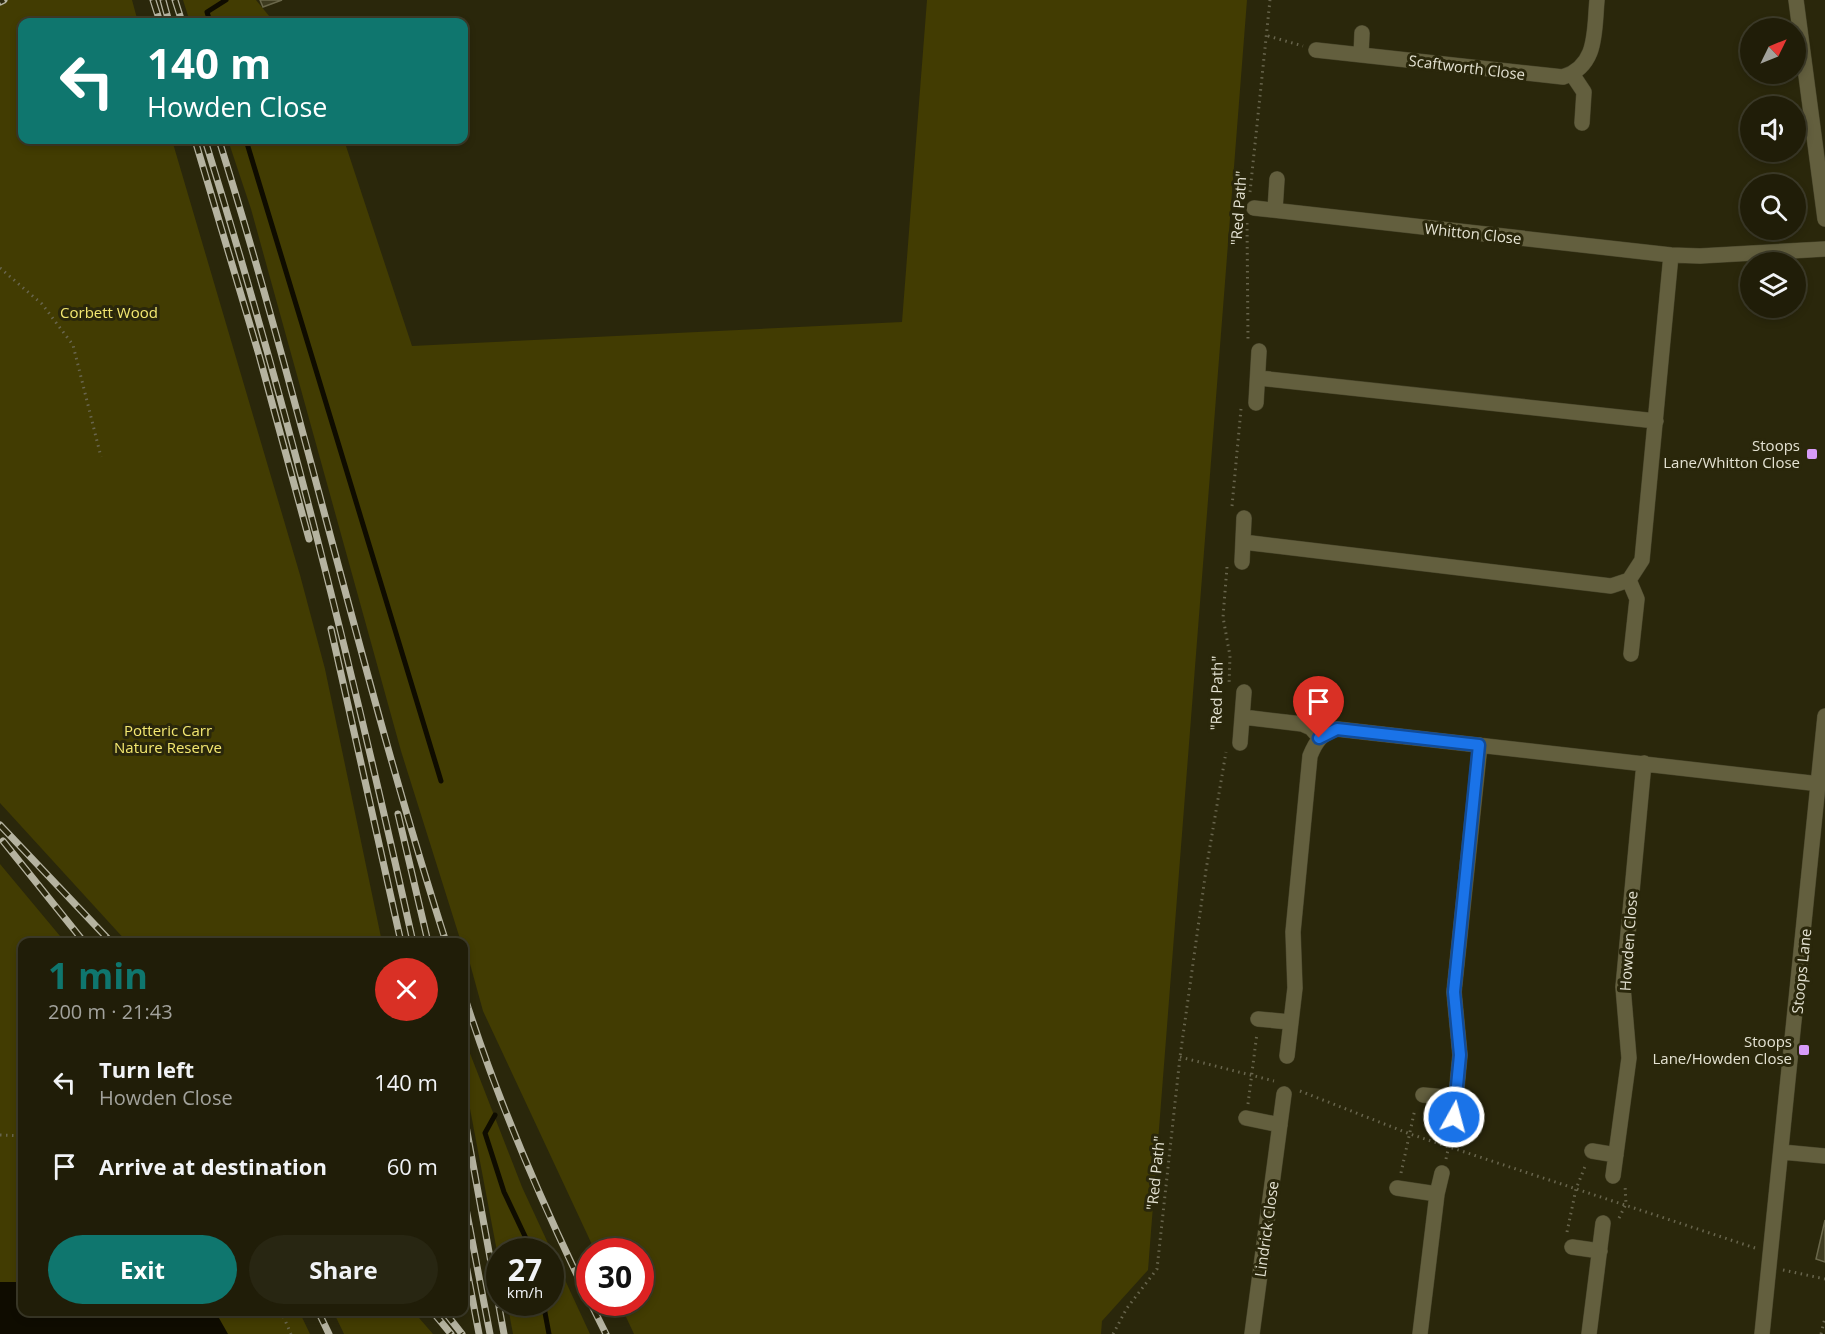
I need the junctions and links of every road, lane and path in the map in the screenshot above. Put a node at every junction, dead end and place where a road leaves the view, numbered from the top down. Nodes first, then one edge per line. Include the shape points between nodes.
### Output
1 (1270, 0) edge
2 (1597, 0) edge
3 (1796, 0) edge
4 (1362, 33) dead end
5 (1268, 36) junction
6 (1316, 50) joint
7 (1361, 55) junction
8 (1572, 75) junction
9 (1582, 123) dead end
10 (1823, 168) edge
11 (1276, 179) dead end
12 (1250, 208) junction
13 (1275, 210) junction
14 (1825, 219) edge
15 (1825, 249) edge
16 (1671, 255) junction
17 (0, 268) edge
18 (1253, 350) joint
19 (1259, 378) junction
20 (1249, 403) joint
21 (1656, 421) junction
22 (101, 457) dead end
23 (1237, 518) joint
24 (1243, 542) junction
25 (1235, 562) joint
26 (1629, 580) junction
27 (1631, 654) dead end
28 (1236, 691) joint
29 (1825, 716) edge
30 (1243, 717) junction
31 (1319, 738) junction
32 (1479, 745) junction
33 (1233, 746) joint
34 (1644, 763) junction
35 (1820, 784) junction
36 (1258, 1020) joint
37 (1290, 1022) junction
38 (1287, 1056) dead end
39 (1180, 1057) junction
40 (1251, 1074) junction
41 (1285, 1090) junction
42 (1423, 1095) joint
43 (1456, 1098) junction
44 (1454, 1117) joint
45 (1246, 1118) joint
46 (1280, 1125) junction
47 (1410, 1134) junction
48 (0, 1135) edge
49 (18, 1136) edge
50 (1450, 1147) junction
51 (1592, 1151) joint
52 (1782, 1152) junction
53 (1616, 1155) junction
54 (1825, 1156) edge
55 (1442, 1173) joint
56 (1613, 1176) joint
57 (1397, 1188) joint
58 (1576, 1189) junction
59 (1437, 1194) junction
60 (1626, 1204) junction
61 (1603, 1223) joint
62 (1572, 1247) joint
63 (1600, 1251) junction
64 (1770, 1261) junction
65 (1825, 1279) edge
66 (282, 1316) edge
67 (1825, 1318) edge
68 (291, 1334) edge
69 (1113, 1334) edge
70 (1252, 1334) edge
71 (1420, 1334) edge
72 (1589, 1334) edge
73 (1762, 1334) edge
74 (1821, 1334) edge

1 - 5 path, "Red Path"
2 - 8 street via 1589,58
3 - 10 street
4 - 7 street
5 - 6 path
5 - 12 path, "Red Path"
6 - 7 street, Scaftworth Close
7 - 8 street, Scaftworth Close via 1554,78
8 - 9 street via 1584,92
10 - 14 street
11 - 13 street
12 - 13 street, Whitton Close
12 - 18 path, "Red Path"
13 - 16 street, Whitton Close
15 - 16 street, Whitton Close
16 - 21 street
17 - 22 path via 42,304 73,345
18 - 19 street
19 - 20 street
19 - 21 street
20 - 23 path
21 - 26 street via 1642,560
23 - 24 street
24 - 25 street
24 - 26 street via 1611,586
25 - 28 path, "Red Path" via 1223,617
26 - 27 street via 1636,599
28 - 30 street
29 - 35 street, Stoops Lane
30 - 31 street via 1302,724
30 - 33 street
31 - 32 street via 1337,729
31 - 37 street via 1310,756 1293,932 1295,988
32 - 34 street
32 - 43 street via 1454,992 1460,1055
33 - 39 path, "Red Path" via 1206,870
34 - 35 street
34 - 53 street, Howden Close via 1623,987 1629,1058
35 - 52 street, Stoops Lane
36 - 37 street
36 - 40 path
37 - 38 street
39 - 40 path
39 - 69 path, "Red Path" via 1157,1269
40 - 41 path
40 - 45 path
41 - 46 street, Lindrick Close
41 - 47 path
42 - 43 street
42 - 47 path via 1418,1094
43 - 44 street
44 - 50 path
45 - 46 street
46 - 70 street, Lindrick Close
47 - 50 path
47 - 57 path
48 - 49 path
50 - 55 path
50 - 58 path
51 - 53 street
51 - 58 path
52 - 54 street
52 - 64 street, Stoops Lane
53 - 56 street, Howden Close
55 - 59 street
56 - 60 path via 1625,1181
57 - 59 street
58 - 60 path
58 - 62 path via 1565,1243
59 - 71 street
60 - 61 path via 1615,1225
60 - 64 path
61 - 63 street
62 - 63 street
63 - 72 street
64 - 65 path
64 - 73 street, Stoops Lane
66 - 68 path
67 - 74 path

